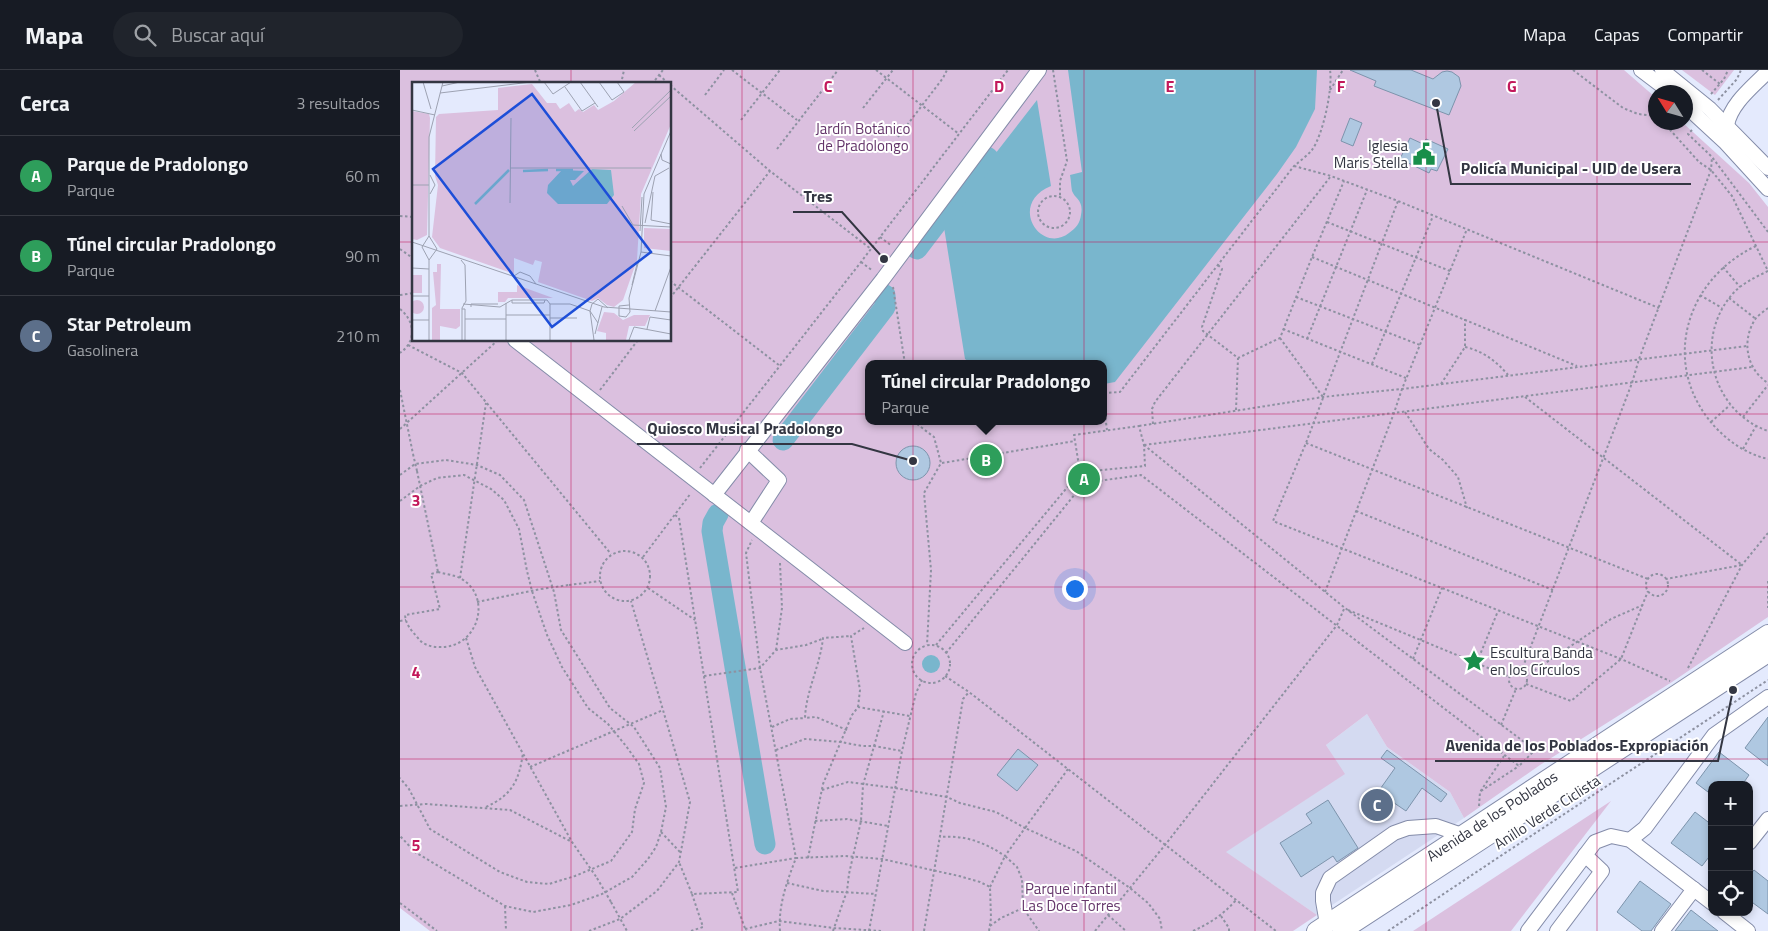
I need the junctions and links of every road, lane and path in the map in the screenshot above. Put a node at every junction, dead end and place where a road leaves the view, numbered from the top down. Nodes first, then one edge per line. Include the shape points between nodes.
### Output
1 (535, 70) edge
2 (663, 70) edge
3 (724, 70) edge
4 (732, 70) edge
5 (780, 70) edge
6 (838, 70) edge
7 (876, 70) edge
8 (893, 70) edge
9 (947, 70) edge
10 (1008, 70) edge
11 (1039, 70) edge
12 (1052, 70) edge
13 (1330, 70) edge
14 (1343, 70) edge
15 (1573, 70) edge
16 (1641, 70) edge
17 (1662, 70) edge
18 (1702, 70) edge
19 (1728, 70) edge
20 (1768, 71) edge
21 (659, 75) junction
22 (887, 78) junction
23 (540, 82) edge
24 (654, 82) edge
25 (667, 82) edge
26 (1720, 84) junction
27 (1661, 85) edge
28 (671, 86) edge
29 (1329, 92) junction
30 (762, 93) junction
31 (705, 95) dead end
32 (1703, 104) junction
33 (922, 105) junction
34 (863, 108) dead end
35 (1693, 112) edge
36 (1648, 115) edge
37 (741, 120) dead end
38 (798, 121) junction
39 (1726, 125) junction
40 (1670, 130) edge
41 (959, 134) junction
42 (898, 137) dead end
43 (777, 148) dead end
44 (1712, 157) dead end
45 (1294, 166) junction
46 (1768, 168) edge
47 (1711, 170) junction
48 (770, 171) junction
49 (1331, 176) junction
50 (1344, 181) junction
51 (1768, 189) edge
52 (1367, 190) junction
53 (1060, 197) junction
54 (1398, 201) junction
55 (1433, 215) junction
56 (1327, 222) junction
57 (1467, 229) junction
58 (1351, 231) junction
59 (880, 237) junction
60 (1382, 243) junction
61 (1756, 246) junction
62 (400, 249) edge
63 (871, 249) junction
64 (901, 252) junction
65 (1312, 257) junction
66 (1416, 257) junction
67 (412, 258) edge
68 (861, 262) junction
69 (1218, 265) junction
70 (1336, 267) junction
71 (1723, 267) junction
72 (1450, 271) junction
73 (1768, 271) edge
74 (1368, 280) junction
75 (671, 282) edge
76 (888, 282) junction
77 (1740, 287) junction
78 (678, 288) junction
79 (1401, 293) junction
80 (1700, 295) junction
81 (671, 297) edge
82 (1296, 297) junction
83 (1729, 298) junction
84 (1320, 306) junction
85 (1435, 307) junction
86 (1659, 308) junction
87 (1723, 308) junction
88 (1768, 308) edge
89 (400, 309) edge
90 (1353, 319) junction
91 (1465, 319) junction
92 (1756, 319) junction
93 (412, 325) edge
94 (1283, 329) junction
95 (412, 332) edge
96 (1386, 332) junction
97 (1208, 335) junction
98 (1280, 338) junction
99 (1307, 339) junction
100 (497, 341) edge
101 (516, 341) edge
102 (637, 341) edge
103 (408, 345) junction
104 (1420, 345) junction
105 (1747, 346) junction
106 (1465, 347) junction
107 (1711, 350) junction
108 (1340, 352) junction
109 (400, 353) edge
110 (1686, 354) junction
111 (1238, 358) junction
112 (1639, 359) junction
113 (904, 360) edge
114 (1372, 364) junction
115 (780, 366) junction
116 (1579, 367) junction
117 (1752, 367) junction
118 (1714, 372) junction
119 (462, 373) junction
120 (1509, 376) junction
121 (1688, 376) junction
122 (1406, 378) junction
123 (1632, 383) junction
124 (1440, 384) junction
125 (1768, 384) edge
126 (1402, 389) junction
127 (400, 390) edge
128 (1107, 393) edge
129 (1524, 396) junction
130 (1323, 397) junction
131 (592, 400) junction
132 (486, 402) junction
133 (1730, 405) junction
134 (1236, 410) junction
135 (1405, 412) junction
136 (1394, 413) junction
137 (1743, 417) junction
138 (407, 422) junction
139 (1710, 422) junction
140 (1314, 423) junction
141 (1153, 424) junction
142 (918, 425) edge
143 (1106, 425) edge
144 (1139, 426) junction
145 (1756, 426) junction
146 (400, 429) edge
147 (1107, 430) junction
148 (1768, 431) edge
149 (1075, 440) junction
150 (1306, 443) junction
151 (1144, 445) junction
152 (1743, 449) junction
153 (747, 450) junction
154 (1603, 458) junction
155 (1768, 459) edge
156 (941, 463) junction
157 (477, 465) junction
158 (1372, 470) junction
159 (1080, 472) junction
160 (400, 475) edge
161 (475, 480) junction
162 (696, 480) junction
163 (420, 486) junction
164 (714, 495) junction
165 (400, 501) edge
166 (1467, 508) junction
167 (1356, 512) junction
168 (675, 515) junction
169 (755, 527) junction
170 (1768, 533) edge
171 (1569, 548) junction
172 (1342, 549) junction
173 (785, 550) junction
174 (611, 554) junction
175 (643, 557) junction
176 (1742, 565) junction
177 (438, 572) junction
178 (460, 578) junction
179 (1648, 579) junction
180 (1666, 579) junction
181 (600, 581) junction
182 (1768, 581) edge
183 (648, 588) junction
184 (1442, 588) junction
185 (1553, 590) junction
186 (532, 591) junction
187 (1648, 591) junction
188 (1325, 592) junction
189 (631, 601) junction
190 (477, 602) junction
191 (1643, 605) junction
192 (1345, 608) junction
193 (1768, 608) edge
194 (1498, 611) junction
195 (406, 620) junction
196 (695, 620) junction
197 (875, 620) junction
198 (400, 621) edge
199 (1337, 625) junction
200 (1539, 627) junction
201 (1768, 634) edge
202 (850, 636) junction
203 (466, 638) junction
204 (823, 638) junction
205 (1421, 640) junction
206 (1576, 642) junction
207 (904, 643) dead end
208 (926, 645) junction
209 (936, 645) junction
210 (776, 650) junction
211 (946, 653) junction
212 (1768, 654) edge
213 (1413, 660) junction
214 (1621, 660) junction
215 (1476, 663) junction
216 (760, 668) junction
217 (1521, 672) junction
218 (1686, 672) dead end
219 (704, 676) junction
220 (945, 676) junction
221 (1526, 676) junction
222 (1510, 677) junction
223 (922, 680) junction
224 (1768, 680) edge
225 (1672, 682) dead end
226 (1526, 684) junction
227 (1516, 689) junction
228 (969, 692) junction
229 (1768, 697) edge
230 (858, 707) junction
231 (663, 710) junction
232 (884, 711) junction
233 (910, 716) junction
234 (805, 718) junction
235 (630, 724) junction
236 (1501, 725) junction
237 (772, 728) junction
238 (847, 730) junction
239 (614, 731) junction
240 (841, 742) junction
241 (874, 746) junction
242 (776, 750) junction
243 (902, 751) junction
244 (523, 753) junction
245 (1504, 755) junction
246 (1519, 766) junction
247 (530, 767) junction
248 (1068, 770) junction
249 (400, 778) edge
250 (862, 785) junction
251 (896, 788) junction
252 (822, 790) junction
253 (1480, 792) junction
254 (946, 797) junction
255 (416, 804) junction
256 (400, 806) edge
257 (486, 808) junction
258 (1486, 819) junction
259 (1768, 819) edge
260 (815, 821) junction
261 (861, 821) junction
262 (888, 826) junction
263 (1025, 828) junction
264 (661, 832) junction
265 (1462, 835) junction
266 (400, 836) edge
267 (940, 837) junction
268 (1753, 838) edge
269 (1630, 840) junction
270 (572, 842) junction
271 (1165, 845) junction
272 (680, 852) junction
273 (1585, 855) junction
274 (854, 856) junction
275 (1005, 856) junction
276 (796, 858) junction
277 (808, 858) junction
278 (882, 859) junction
279 (679, 862) junction
280 (734, 868) junction
281 (591, 870) junction
282 (934, 870) junction
283 (787, 883) junction
284 (990, 887) junction
285 (1130, 888) junction
286 (1694, 889) junction
287 (847, 891) junction
288 (732, 893) junction
289 (692, 894) junction
290 (876, 894) junction
291 (1708, 897) edge
292 (1236, 900) junction
293 (400, 903) edge
294 (505, 906) junction
295 (1022, 908) junction
296 (1108, 915) junction
297 (1221, 916) junction
298 (1729, 916) edge
299 (620, 919) junction
300 (779, 920) junction
301 (703, 927) junction
302 (989, 927) junction
303 (1329, 929) edge
304 (746, 930) edge
305 (834, 930) edge
306 (869, 930) edge
307 (437, 931) edge
308 (506, 931) edge
309 (589, 931) edge
310 (627, 931) edge
311 (691, 931) edge
312 (704, 931) edge
313 (780, 931) edge
314 (881, 931) edge
315 (924, 931) edge
316 (988, 931) edge
317 (1040, 931) edge
318 (1095, 931) edge
319 (1126, 931) edge
320 (1162, 931) edge
321 (1193, 931) edge
322 (1229, 931) edge
323 (1276, 931) edge
324 (1388, 931) edge
325 (1528, 931) edge
326 (1557, 931) edge
327 (1662, 931) edge
328 (1748, 931) edge

1 - 23 path
2 - 21 path
3 - 31 path
4 - 30 path
5 - 30 path
6 - 38 path
7 - 22 path
8 - 22 path
9 - 33 path
10 - 41 path
11 - 64 street
12 - 53 path via 1067,161 1060,181
13 - 29 path
14 - 29 path
15 - 36 path via 1623,108
16 - 27 street
17 - 32 street
18 - 26 path
19 - 26 path
20 - 39 street via 1733,108
21 - 24 path
21 - 25 path
22 - 33 path
22 - 34 path
26 - 32 path
28 - 48 path
29 - 45 path via 1326,114 1313,149
30 - 37 path
30 - 38 path
32 - 39 street
33 - 41 path
33 - 42 path
35 - 51 street
38 - 43 path
39 - 46 street
40 - 47 path via 1699,162
41 - 59 path
44 - 47 path
45 - 49 path
45 - 69 path
47 - 61 path via 1732,196
47 - 86 path
48 - 63 path
48 - 78 path
49 - 50 path
49 - 97 path
50 - 52 path
50 - 56 path
52 - 54 path
52 - 58 path
53 - 53 path via 1068,204 1068,220 1061,228 1045,227 1038,218 1040,202 1050,196
54 - 55 path
54 - 60 path
55 - 57 path
55 - 66 path
56 - 58 path
56 - 65 path
57 - 72 path
57 - 86 path
58 - 60 path
58 - 70 path
59 - 63 path
59 - 64 path
60 - 66 path
60 - 74 path
61 - 71 path
61 - 73 path
62 - 67 path
63 - 68 path
64 - 76 street
65 - 70 path
65 - 82 path
66 - 72 path
66 - 79 path
68 - 76 path
68 - 115 path
69 - 97 path via 1222,269 1202,326
69 - 128 path via 1120,392
70 - 74 path
70 - 84 path
71 - 77 path
71 - 80 path
72 - 85 path
73 - 77 path
74 - 79 path
74 - 90 path
75 - 78 path
76 - 113 path
76 - 153 street
77 - 83 path
78 - 81 path
78 - 115 path
79 - 85 path
79 - 96 path
80 - 87 path
80 - 110 path via 1689,320
82 - 84 path
82 - 94 path
83 - 87 path
83 - 92 path
84 - 90 path
84 - 99 path
85 - 91 path
85 - 104 path
86 - 112 path
87 - 107 path via 1712,335
88 - 92 path
89 - 93 path
90 - 96 path
90 - 108 path
91 - 106 path
91 - 116 path
92 - 105 path
94 - 98 path
94 - 99 path
95 - 103 path
96 - 104 path
96 - 114 path
97 - 111 path
97 - 141 path via 1155,402
98 - 111 path
98 - 130 path
99 - 108 path
100 - 119 path
101 - 131 street
102 - 131 path
103 - 109 path
103 - 119 path
104 - 122 path
105 - 107 path
105 - 117 path
106 - 120 path via 1488,356
106 - 124 path
107 - 110 path
107 - 118 path
108 - 114 path
108 - 130 path
110 - 112 path
110 - 121 path
111 - 134 path
112 - 116 path
112 - 123 path
114 - 122 path
115 - 162 path
116 - 120 path
117 - 118 path
117 - 125 path
118 - 121 path
118 - 133 path
119 - 132 path
119 - 138 path
120 - 124 path
121 - 123 path
121 - 139 path via 1698,404
122 - 126 path
123 - 129 path
123 - 154 path
124 - 126 path
125 - 137 path
126 - 130 path
126 - 136 path
127 - 138 path
129 - 135 path
129 - 154 path
130 - 134 path
130 - 140 path
131 - 162 street
132 - 157 path
132 - 174 path
133 - 137 path
133 - 139 path
134 - 141 path
135 - 136 path
135 - 166 path via 1429,449 1458,477
136 - 140 path
136 - 158 path
137 - 145 path
138 - 146 path
138 - 163 path, bridge
139 - 152 path
140 - 150 path
140 - 151 path
141 - 144 path
142 - 156 path via 934,437
143 - 147 path
144 - 147 path
144 - 151 path
145 - 148 path
145 - 152 path
147 - 149 path via 1074,434
149 - 156 path
149 - 159 path
150 - 158 path
150 - 172 path via 1273,521
151 - 159 path via 1145,466
151 - 188 path
152 - 155 path
153 - 164 street
153 - 169 street via 779,480
154 - 171 path
154 - 176 path
156 - 208 path via 924,493 931,570
157 - 160 path via 446,460 430,462 415,464
157 - 161 path
157 - 235 path via 500,475 524,500 554,592 561,630 610,708
158 - 166 path
158 - 167 path
159 - 209 path
161 - 163 path via 464,475 437,478
161 - 178 path
161 - 186 path via 504,500 519,529
162 - 164 street
162 - 168 path
163 - 165 path
163 - 177 path
164 - 169 street
166 - 171 path
167 - 172 path
167 - 185 path
168 - 175 path
168 - 196 path via 679,518
169 - 173 street
169 - 216 path via 746,553
170 - 176 path
171 - 179 path
171 - 185 path
172 - 184 path
172 - 188 path
173 - 197 street
173 - 210 path via 780,561 782,608
174 - 175 path via 628,550
174 - 181 path via 602,566
175 - 183 path via 650,572
176 - 180 path
176 - 218 path
177 - 178 path
177 - 195 path via 431,574 440,609 405,615
178 - 190 path via 470,586
179 - 180 path via 1657,574
179 - 187 path
180 - 187 path via 1667,586 1661,595
181 - 186 path, bridge
181 - 189 path via 608,595
182 - 193 path
183 - 189 path
183 - 196 path
184 - 194 path
184 - 205 path
185 - 200 path
186 - 190 path
186 - 239 path via 547,635 569,680 588,708
187 - 191 path
188 - 192 path
189 - 231 path
190 - 203 path via 478,618
191 - 206 path via 1611,619
191 - 214 path
192 - 199 path
192 - 205 path
192 - 213 path
194 - 200 path
194 - 215 path
195 - 198 path
195 - 203 path via 420,641 432,647 445,648
196 - 219 path
197 - 202 path
197 - 207 street
199 - 211 path via 1141,475 1084,483
199 - 245 path
199 - 271 path
200 - 206 path
200 - 217 path
201 - 258 main road, Avenida de los Poblados
202 - 204 path
202 - 230 path via 860,690
203 - 244 path via 475,666
204 - 210 path via 806,645
204 - 234 path
205 - 213 path
205 - 215 path
206 - 214 path
206 - 221 path
208 - 209 path
208 - 223 path via 913,658 914,671
209 - 211 path
210 - 216 path
211 - 220 path via 950,660
212 - 303 main road, Avenida de los Poblados
213 - 236 path
214 - 225 path
214 - 226 path via 1571,701
215 - 222 path
216 - 219 path
216 - 237 path
217 - 221 path
217 - 222 path via 1514,672
219 - 280 path
220 - 223 path via 938,681
220 - 228 path
221 - 226 path
222 - 227 path via 1510,683
223 - 233 path
224 - 324 path, Anillo Verde Ciclista
226 - 227 path
227 - 236 path
228 - 248 path
228 - 254 path via 963,699
229 - 269 street via 1714,735 1645,828
230 - 232 path
230 - 238 path
231 - 235 path
231 - 272 path via 690,802
232 - 233 path
232 - 241 path
233 - 243 path
234 - 237 path via 790,719
234 - 238 path via 816,718
235 - 239 path
235 - 264 path via 660,768 666,807
236 - 246 path via 1534,750
237 - 242 path
238 - 240 path
239 - 247 path
239 - 281 path via 639,764 644,783 635,809 632,832 611,861
240 - 241 path
240 - 242 path via 805,739
240 - 252 path
241 - 243 path
241 - 250 path
242 - 276 path
243 - 251 path
244 - 247 path
244 - 257 path via 520,771 512,787 500,800
245 - 246 path
245 - 253 path
246 - 253 path
247 - 270 path
248 - 263 path
248 - 271 path
249 - 255 path
250 - 251 path
250 - 252 path via 848,782
250 - 261 path
251 - 254 path
251 - 262 path
252 - 260 path
253 - 258 path via 1479,808
254 - 263 path via 996,812
254 - 267 path
255 - 256 path
255 - 257 path
255 - 281 path via 430,829 500,872 527,882 548,884
257 - 270 path via 510,810
258 - 265 main road, Avenida de los Poblados
259 - 268 street
260 - 261 path
260 - 277 path
261 - 262 path
261 - 274 path
262 - 278 path
263 - 275 path
263 - 285 path via 1076,851
264 - 272 path
264 - 294 path via 656,847 632,877 602,894 571,905 533,912
265 - 303 main road, Avenida de los Poblados
265 - 303 street via 1436,826 1408,828 1394,834 1330,878 1323,893
266 - 294 path via 415,852
267 - 275 path via 979,841
267 - 282 path
269 - 273 street via 1611,836 1595,842
269 - 286 street
270 - 281 path
271 - 285 path
271 - 292 path
272 - 279 path
273 - 325 street
273 - 326 street via 1602,871
274 - 277 path
274 - 278 path
274 - 287 path
275 - 284 path
275 - 295 path via 1017,867 1022,879
276 - 277 path
276 - 280 path
276 - 283 path
278 - 282 path
278 - 290 path
279 - 289 path
279 - 299 path via 657,892
280 - 288 path via 738,892
281 - 299 path, bridge
282 - 284 path
282 - 315 path
283 - 287 path via 823,891
283 - 300 path
284 - 302 path
285 - 296 path
285 - 320 path via 1148,903 1160,919
286 - 291 street
286 - 327 street
287 - 290 path
287 - 305 path
288 - 289 path
288 - 304 path
289 - 301 path
290 - 306 path
292 - 297 path
292 - 323 path
293 - 307 path
294 - 308 path
295 - 302 path
295 - 317 path
296 - 318 path
296 - 319 path
297 - 321 path
297 - 322 path
298 - 328 street
299 - 309 path
299 - 310 path
300 - 304 path
300 - 305 path
300 - 313 path
301 - 311 path
301 - 312 path
302 - 316 path
305 - 306 path
306 - 314 path

